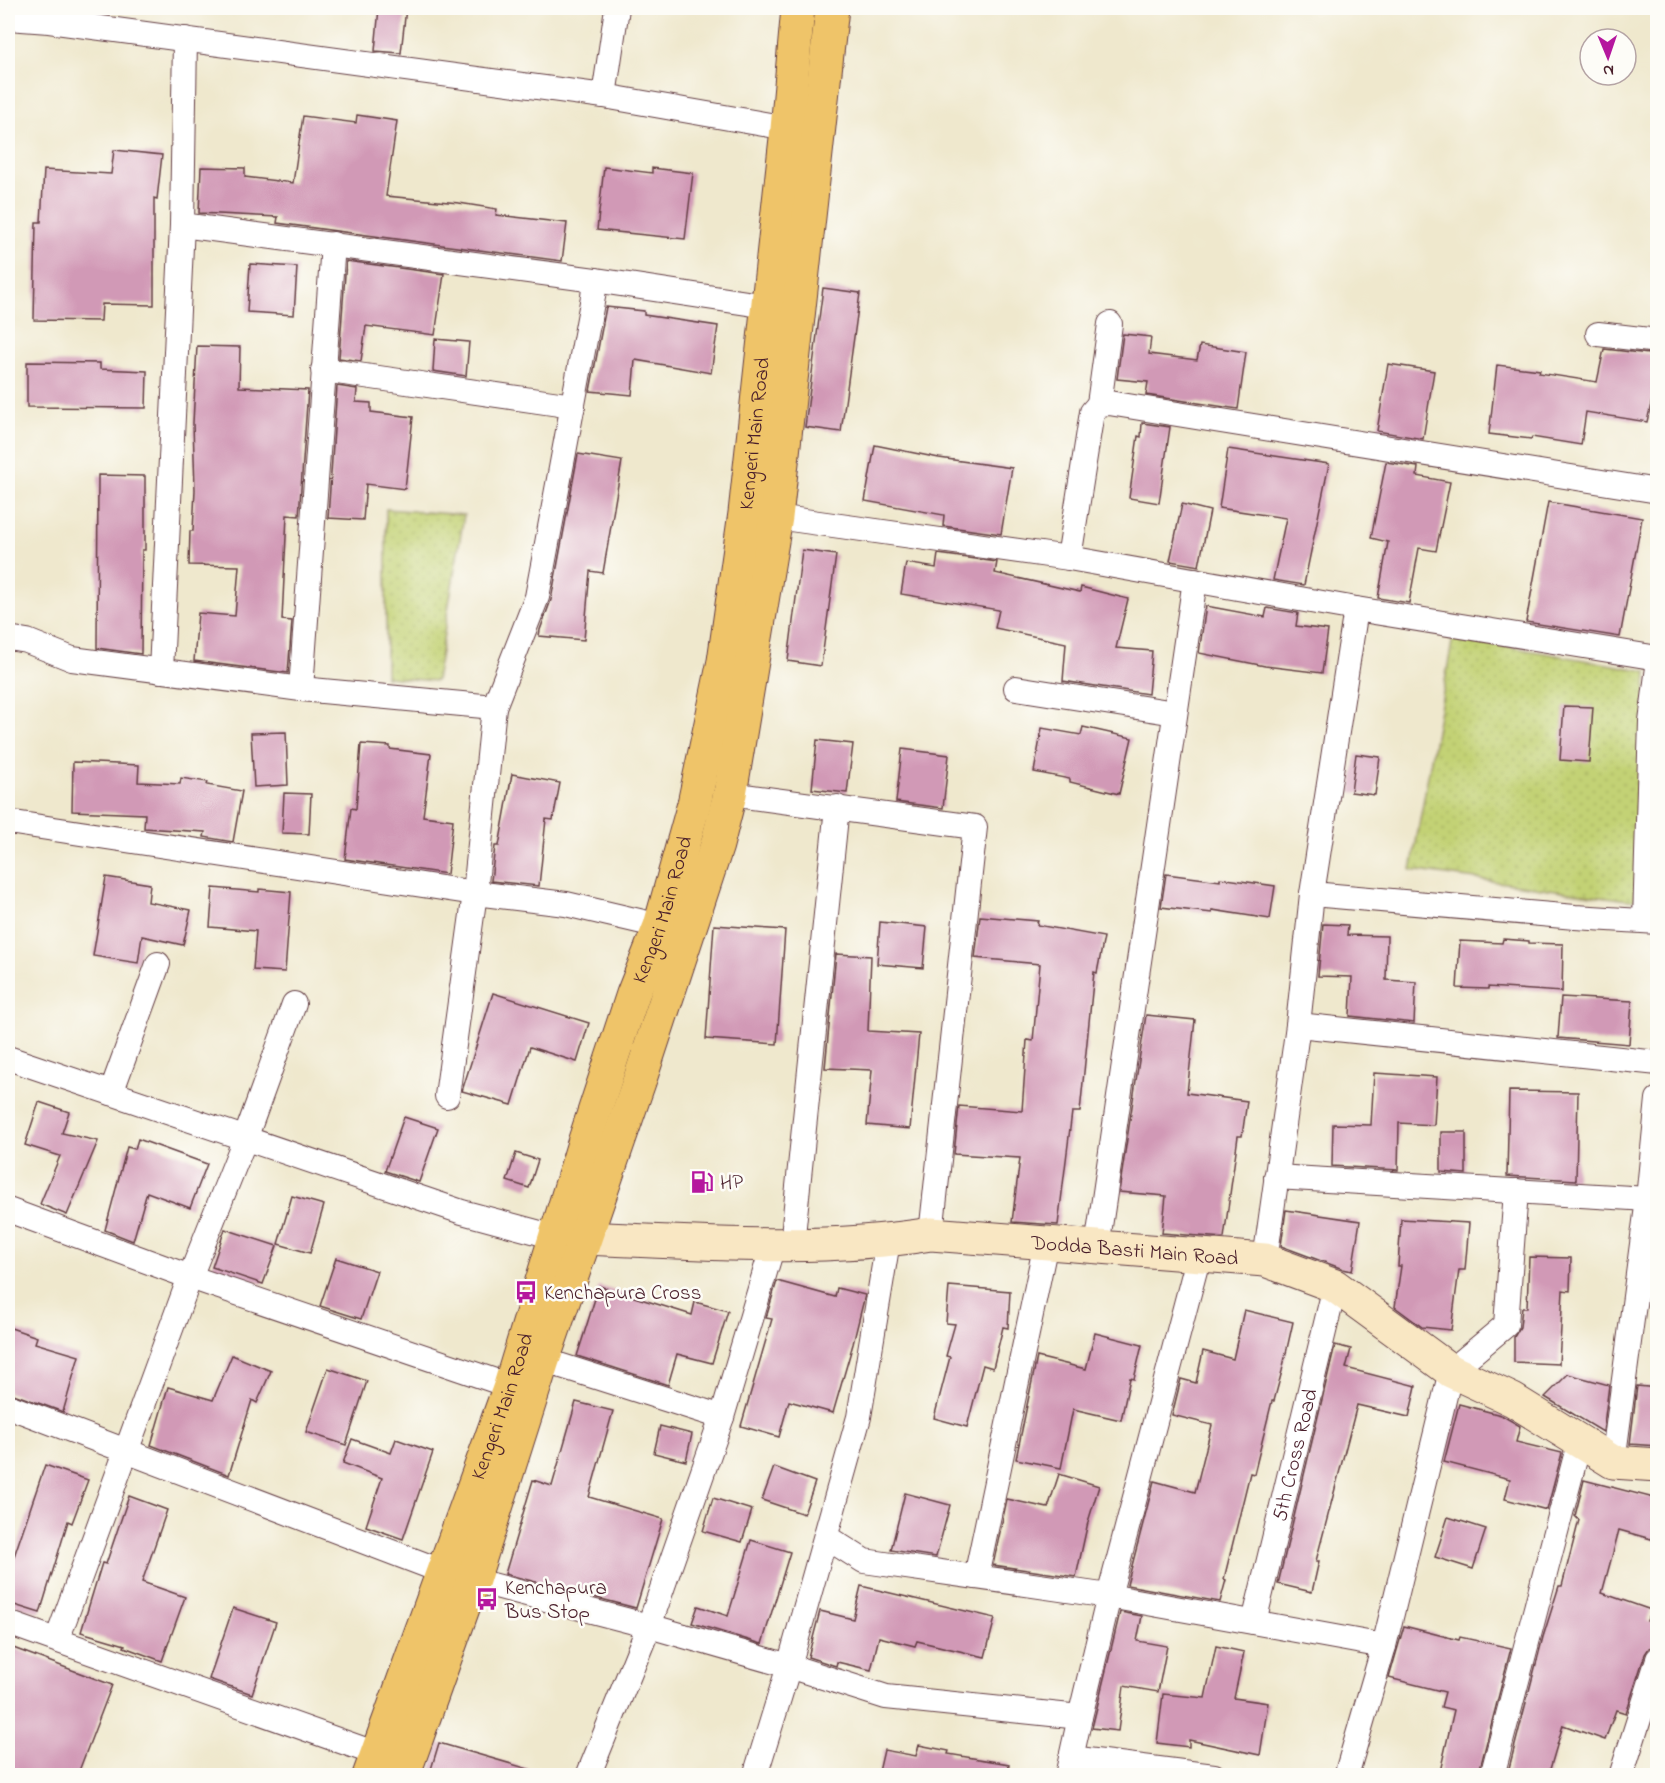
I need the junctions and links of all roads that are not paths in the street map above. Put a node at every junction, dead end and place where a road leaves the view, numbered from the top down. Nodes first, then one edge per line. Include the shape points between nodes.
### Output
1 (617, 8) edge
2 (798, 8) edge
3 (832, 8) edge
4 (8, 18) edge
5 (185, 39) junction
6 (604, 96) junction
7 (803, 131) junction
8 (182, 225) junction
9 (333, 244) junction
10 (595, 280) junction
11 (767, 306) junction
12 (1110, 324) dead end
13 (1598, 334) dead end
14 (1658, 341) edge
15 (323, 370) junction
16 (1099, 404) junction
17 (573, 406) junction
18 (1658, 491) edge
19 (776, 517) junction
20 (1069, 558) junction
21 (1195, 580) junction
22 (1356, 609) junction
23 (8, 638) edge
24 (1658, 658) edge
25 (1658, 667) edge
26 (161, 671) junction
27 (1016, 688) dead end
28 (301, 690) junction
29 (494, 707) junction
30 (1175, 713) junction
31 (730, 794) junction
32 (837, 807) junction
33 (8, 822) edge
34 (476, 893) junction
35 (1312, 894) junction
36 (1651, 922) edge
37 (660, 926) junction
38 (158, 964) dead end
39 (294, 1004) dead end
40 (1298, 1025) junction
41 (8, 1058) edge
42 (1658, 1063) edge
43 (111, 1094) junction
44 (447, 1096) dead end
45 (1658, 1099) edge
46 (245, 1138) junction
47 (1276, 1177) junction
48 (1516, 1191) junction
49 (1648, 1199) junction
50 (8, 1210) edge
51 (931, 1234) junction
52 (571, 1238) junction
53 (888, 1241) junction
54 (1046, 1243) junction
55 (783, 1245) junction
56 (1097, 1247) junction
57 (1199, 1255) junction
58 (1265, 1260) junction
59 (190, 1277) junction
60 (1335, 1286) junction
61 (543, 1360) junction
62 (1451, 1371) junction
63 (510, 1386) junction
64 (8, 1406) edge
65 (722, 1417) junction
66 (1580, 1440) junction
67 (126, 1451) junction
68 (1613, 1462) junction
69 (1658, 1465) edge
70 (826, 1537) junction
71 (459, 1576) junction
72 (976, 1577) junction
73 (1109, 1596) junction
74 (1254, 1622) junction
75 (8, 1623) edge
76 (649, 1626) junction
77 (57, 1640) junction
78 (1384, 1646) junction
79 (1658, 1659) edge
80 (789, 1666) junction
81 (1080, 1717) junction
82 (373, 1765) edge
83 (1069, 1767) edge
84 (403, 1776) edge
85 (588, 1776) edge
86 (755, 1776) edge
87 (1214, 1776) edge
88 (1346, 1776) edge
89 (1492, 1776) edge
90 (1621, 1776) edge

1 - 6 street
2 - 7 main road, Kengeri Main Road
3 - 7 main road, Kengeri Main Road
4 - 5 street
5 - 6 street
5 - 8 street
6 - 7 street
7 - 11 main road, Kengeri Main Road
7 - 19 main road, Kengeri Main Road
8 - 9 street
8 - 26 street
9 - 10 street
9 - 15 street
10 - 11 street
10 - 17 street
11 - 37 main road, Kengeri Main Road via 745,513 724,661 694,804
12 - 16 street
13 - 14 street
15 - 17 street
15 - 28 street
16 - 18 street
16 - 20 street via 1092,411
17 - 29 street via 537,597
19 - 20 street
19 - 31 main road, Kengeri Main Road
20 - 21 street
21 - 22 street
21 - 30 street
22 - 24 street
22 - 35 street
23 - 26 street via 27,641 72,659
25 - 36 street via 1652,722
26 - 28 street
27 - 30 street
28 - 29 street
29 - 34 street
30 - 56 street
31 - 32 street
31 - 52 main road, Kengeri Main Road via 689,933
32 - 51 street via 975,827
32 - 55 street
33 - 34 street
34 - 37 street via 566,904
34 - 44 street
35 - 36 street
35 - 40 street
37 - 52 main road, Kengeri Main Road via 633,994
38 - 43 street
39 - 46 street
40 - 42 street
40 - 47 street
41 - 43 street
43 - 46 street
45 - 49 street
46 - 52 street via 462,1212
46 - 59 street
47 - 48 street
47 - 58 street
48 - 49 street
48 - 62 street via 1506,1325
49 - 68 street
50 - 59 street
51 - 53 street, Dodda Basti Main Road
51 - 54 street, Dodda Basti Main Road
52 - 55 street, Dodda Basti Main Road
52 - 61 main road, Kengeri Main Road
52 - 63 main road, Kengeri Main Road
53 - 55 street, Dodda Basti Main Road
53 - 70 street via 859,1417
54 - 56 street, Dodda Basti Main Road
54 - 72 street
55 - 65 street
56 - 57 street, Dodda Basti Main Road
57 - 58 street, Dodda Basti Main Road
57 - 73 street
58 - 60 street, Dodda Basti Main Road
59 - 63 street
59 - 67 street
60 - 62 street, Dodda Basti Main Road
60 - 74 street, 5th Cross Road
61 - 65 street
61 - 71 main road, Kengeri Main Road
62 - 66 street, Dodda Basti Main Road via 1513,1400
62 - 78 street
63 - 71 main road, Kengeri Main Road
64 - 67 street
65 - 76 street
66 - 68 street, Dodda Basti Main Road
66 - 89 street
67 - 71 street
67 - 77 street
68 - 69 street, Dodda Basti Main Road
70 - 72 street via 864,1561
70 - 80 street
71 - 76 street
71 - 82 main road, Kengeri Main Road
71 - 84 main road, Kengeri Main Road
72 - 73 street
73 - 74 street
73 - 81 street
74 - 78 street
75 - 77 street
76 - 80 street
76 - 85 street
77 - 82 street
78 - 88 street
79 - 90 street
80 - 81 street via 886,1697
80 - 86 street
81 - 83 street
83 - 87 street

